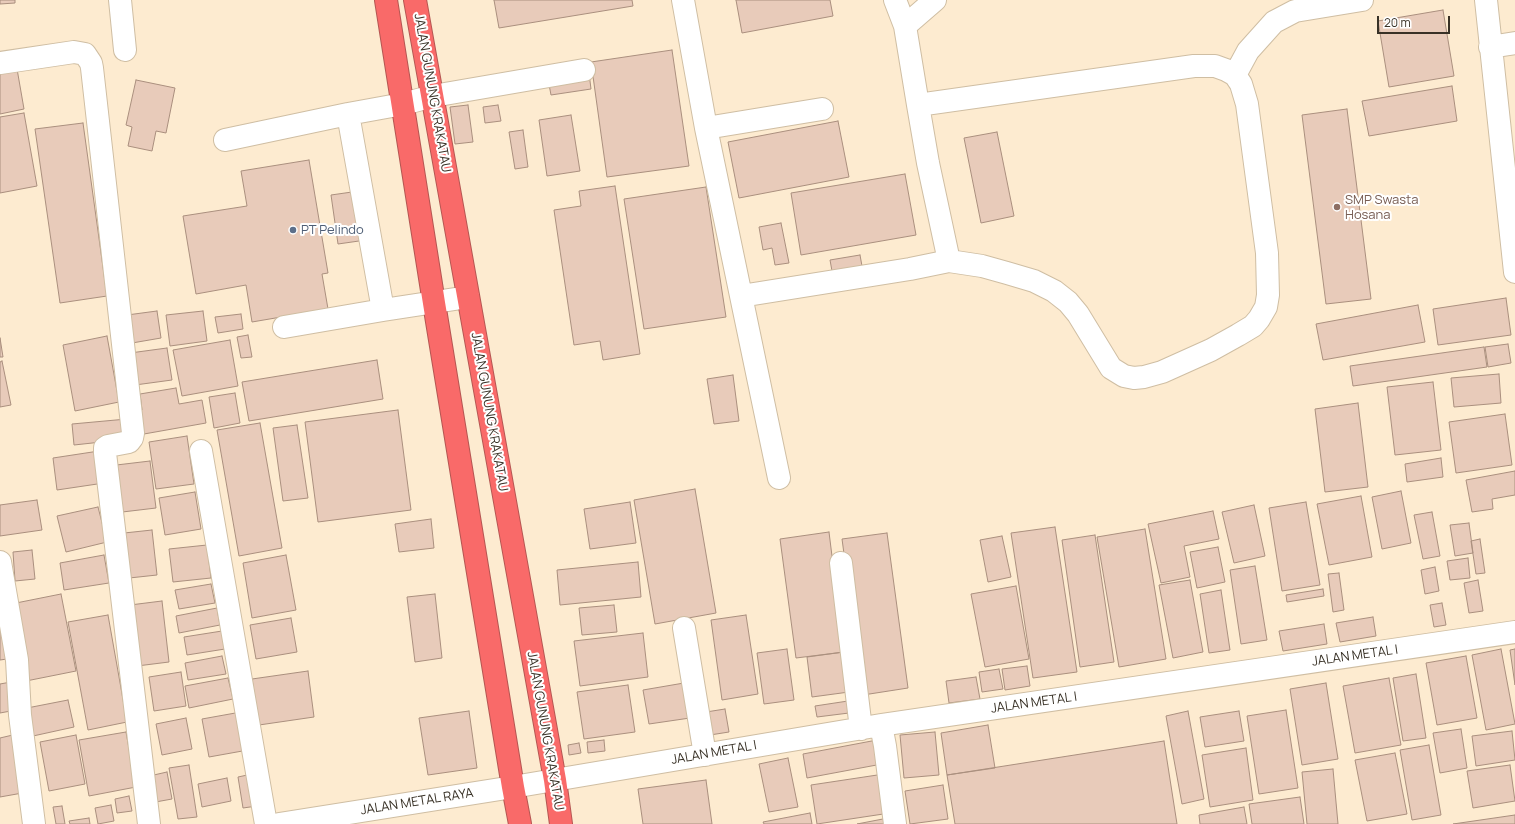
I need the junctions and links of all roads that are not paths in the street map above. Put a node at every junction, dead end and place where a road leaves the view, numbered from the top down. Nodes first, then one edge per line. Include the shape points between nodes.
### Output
1 (120, 0) edge
2 (386, 0) edge
3 (416, 0) edge
4 (683, 0) edge
5 (895, 0) edge
6 (936, 0) edge
7 (1362, 0) edge
8 (1486, 0) edge
9 (905, 26) junction
10 (1515, 43) edge
11 (1490, 47) junction
12 (126, 50) dead end
13 (0, 63) edge
14 (584, 70) dead end
15 (1235, 75) junction
16 (433, 96) junction
17 (403, 104) junction
18 (918, 105) junction
19 (822, 109) dead end
20 (348, 114) junction
21 (706, 128) junction
22 (225, 140) dead end
23 (1513, 232) edge
24 (949, 261) junction
25 (1515, 272) edge
26 (741, 296) junction
27 (468, 297) junction
28 (434, 303) junction
29 (383, 310) junction
30 (284, 327) dead end
31 (201, 451) dead end
32 (780, 478) dead end
33 (0, 562) edge
34 (841, 563) dead end
35 (684, 628) dead end
36 (1515, 632) edge
37 (871, 727) junction
38 (705, 755) junction
39 (555, 780) junction
40 (513, 787) junction
41 (34, 824) edge
42 (149, 824) edge
43 (266, 824) edge
44 (279, 824) edge
45 (520, 824) edge
46 (561, 824) edge
47 (895, 824) edge

1 - 12 street
2 - 17 highway
3 - 16 highway, JALAN GUNUNG KRAKATAU
4 - 21 street
5 - 9 street
6 - 9 street
7 - 15 street via 1295,10 1274,22 1248,51
8 - 11 street
9 - 18 street
10 - 11 street
11 - 23 street
13 - 42 street via 74,52 85,54 92,68 133,433 129,442 108,446 104,453
14 - 16 street
15 - 18 street via 1214,66 1194,66
15 - 24 street via 1241,84 1247,104 1267,253 1266,307 1253,326 1211,350 1162,372 1144,377 1124,376 1111,368 1078,314 1054,291 1034,281 1007,273
16 - 17 street
16 - 27 highway, JALAN GUNUNG KRAKATAU
17 - 20 street
17 - 28 highway
18 - 24 street
19 - 21 street
20 - 22 street
20 - 29 street
21 - 26 street
23 - 25 street
24 - 26 street
26 - 32 street
27 - 28 street
27 - 39 highway, JALAN GUNUNG KRAKATAU
28 - 29 street
28 - 40 highway
29 - 30 street
31 - 43 street
33 - 41 street via 17,660 20,715
34 - 37 street
35 - 38 street
36 - 37 street, JALAN METAL I
37 - 38 street, JALAN METAL I
37 - 47 street via 885,746
38 - 39 street, JALAN METAL I
39 - 40 street, JALAN METAL RAYA
39 - 46 highway, JALAN GUNUNG KRAKATAU
40 - 44 street, JALAN METAL RAYA
40 - 45 highway

